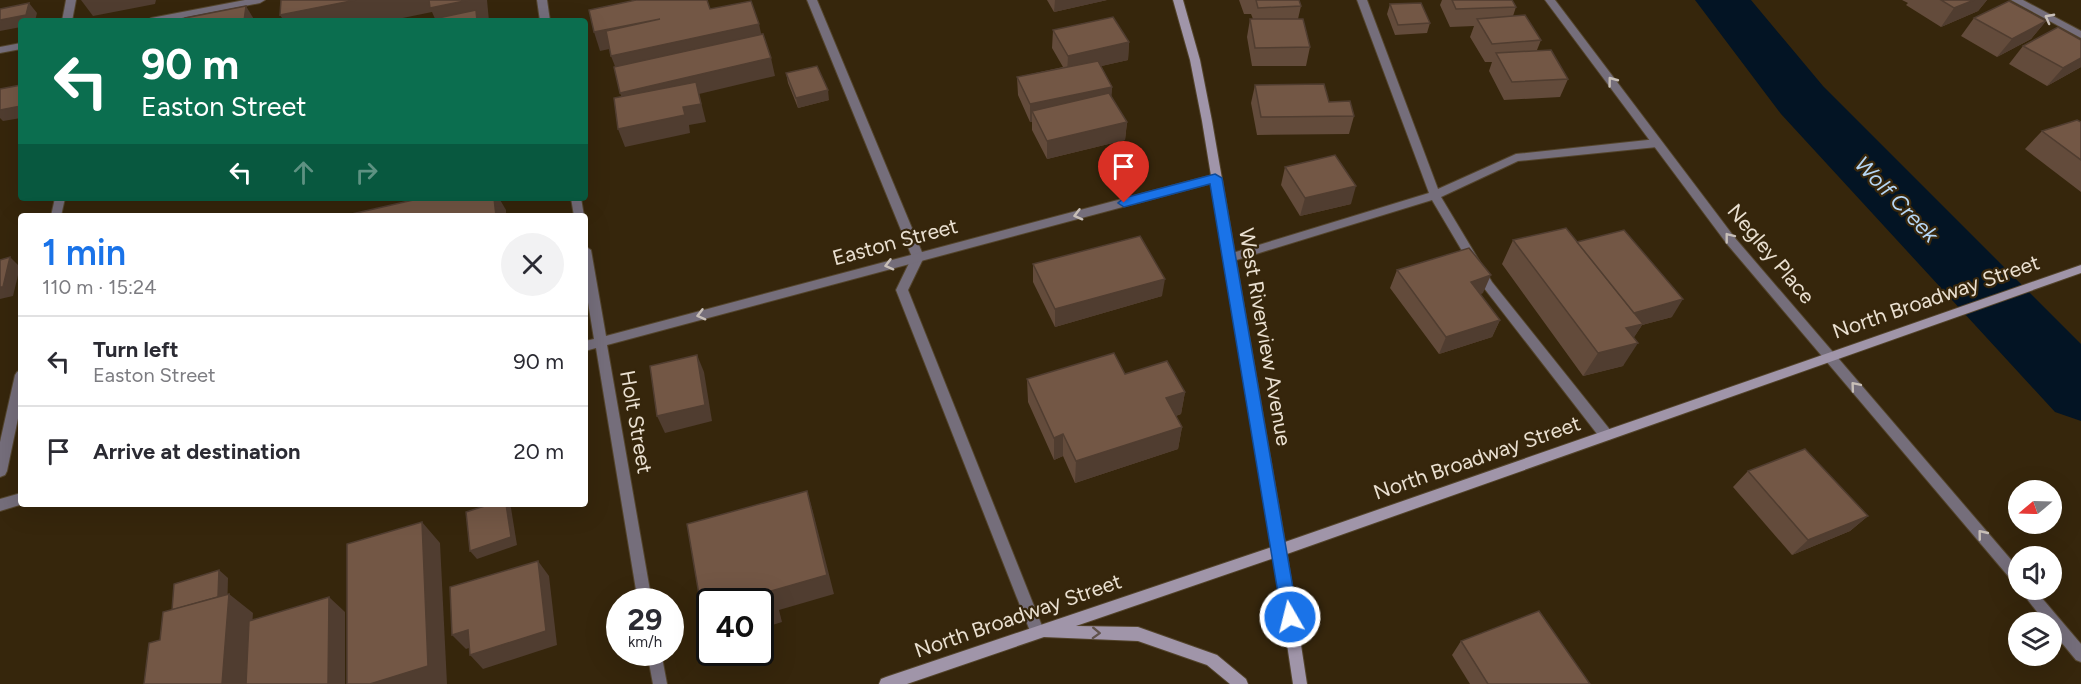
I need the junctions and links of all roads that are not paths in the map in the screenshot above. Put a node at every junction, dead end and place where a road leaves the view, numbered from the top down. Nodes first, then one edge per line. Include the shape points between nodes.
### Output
1 (71, 0) edge
2 (260, 0) edge
3 (542, 0) edge
4 (812, 0) edge
5 (1178, 0) edge
6 (1362, 0) edge
7 (1550, 0) edge
8 (2016, 0) edge
9 (68, 18) edge
10 (167, 18) edge
11 (545, 18) edge
12 (2081, 35) edge
13 (18, 47) edge
14 (0, 50) edge
15 (1657, 144) junction
16 (1215, 178) junction
17 (1435, 195) junction
18 (918, 257) junction
19 (1230, 258) junction
20 (588, 267) edge
21 (2081, 269) edge
22 (601, 341) junction
23 (588, 345) edge
24 (1830, 356) junction
25 (18, 389) edge
26 (1606, 435) junction
27 (0, 471) edge
28 (18, 501) edge
29 (0, 505) edge
30 (1280, 550) junction
31 (2008, 566) edge
32 (643, 588) edge
33 (2035, 600) edge
34 (1037, 631) junction
35 (2081, 655) edge
36 (657, 666) edge
37 (660, 684) edge
38 (886, 684) edge
39 (1241, 684) edge
40 (1300, 684) edge

1 - 9 street
2 - 10 street
3 - 11 street
4 - 18 street
5 - 16 street, West Riverview Avenue via 1204,100
6 - 17 street
15 -> 7 street, Negley Place
12 -> 8 street
13 - 14 street
15 - 17 street via 1516,158
24 -> 15 street, Negley Place via 1731,241
16 -> 18 street, Easton Street
16 - 19 street, West Riverview Avenue
17 - 19 street
17 - 26 street via 1488,285
18 -> 22 street, Easton Street
18 - 34 street via 902,290
19 - 30 street, West Riverview Avenue
20 - 22 street, Holt Street
21 - 24 street, North Broadway Street
22 - 23 street, Easton Street
22 - 32 street, Holt Street
24 - 26 street, North Broadway Street
31 -> 24 street, Negley Place
25 - 27 street
26 - 30 street, North Broadway Street
28 - 29 street
30 - 34 street, North Broadway Street
30 - 40 street, West Riverview Avenue
33 - 35 street
34 - 38 street, North Broadway Street
34 -> 39 street via 1138,634 1212,660
36 - 37 street

